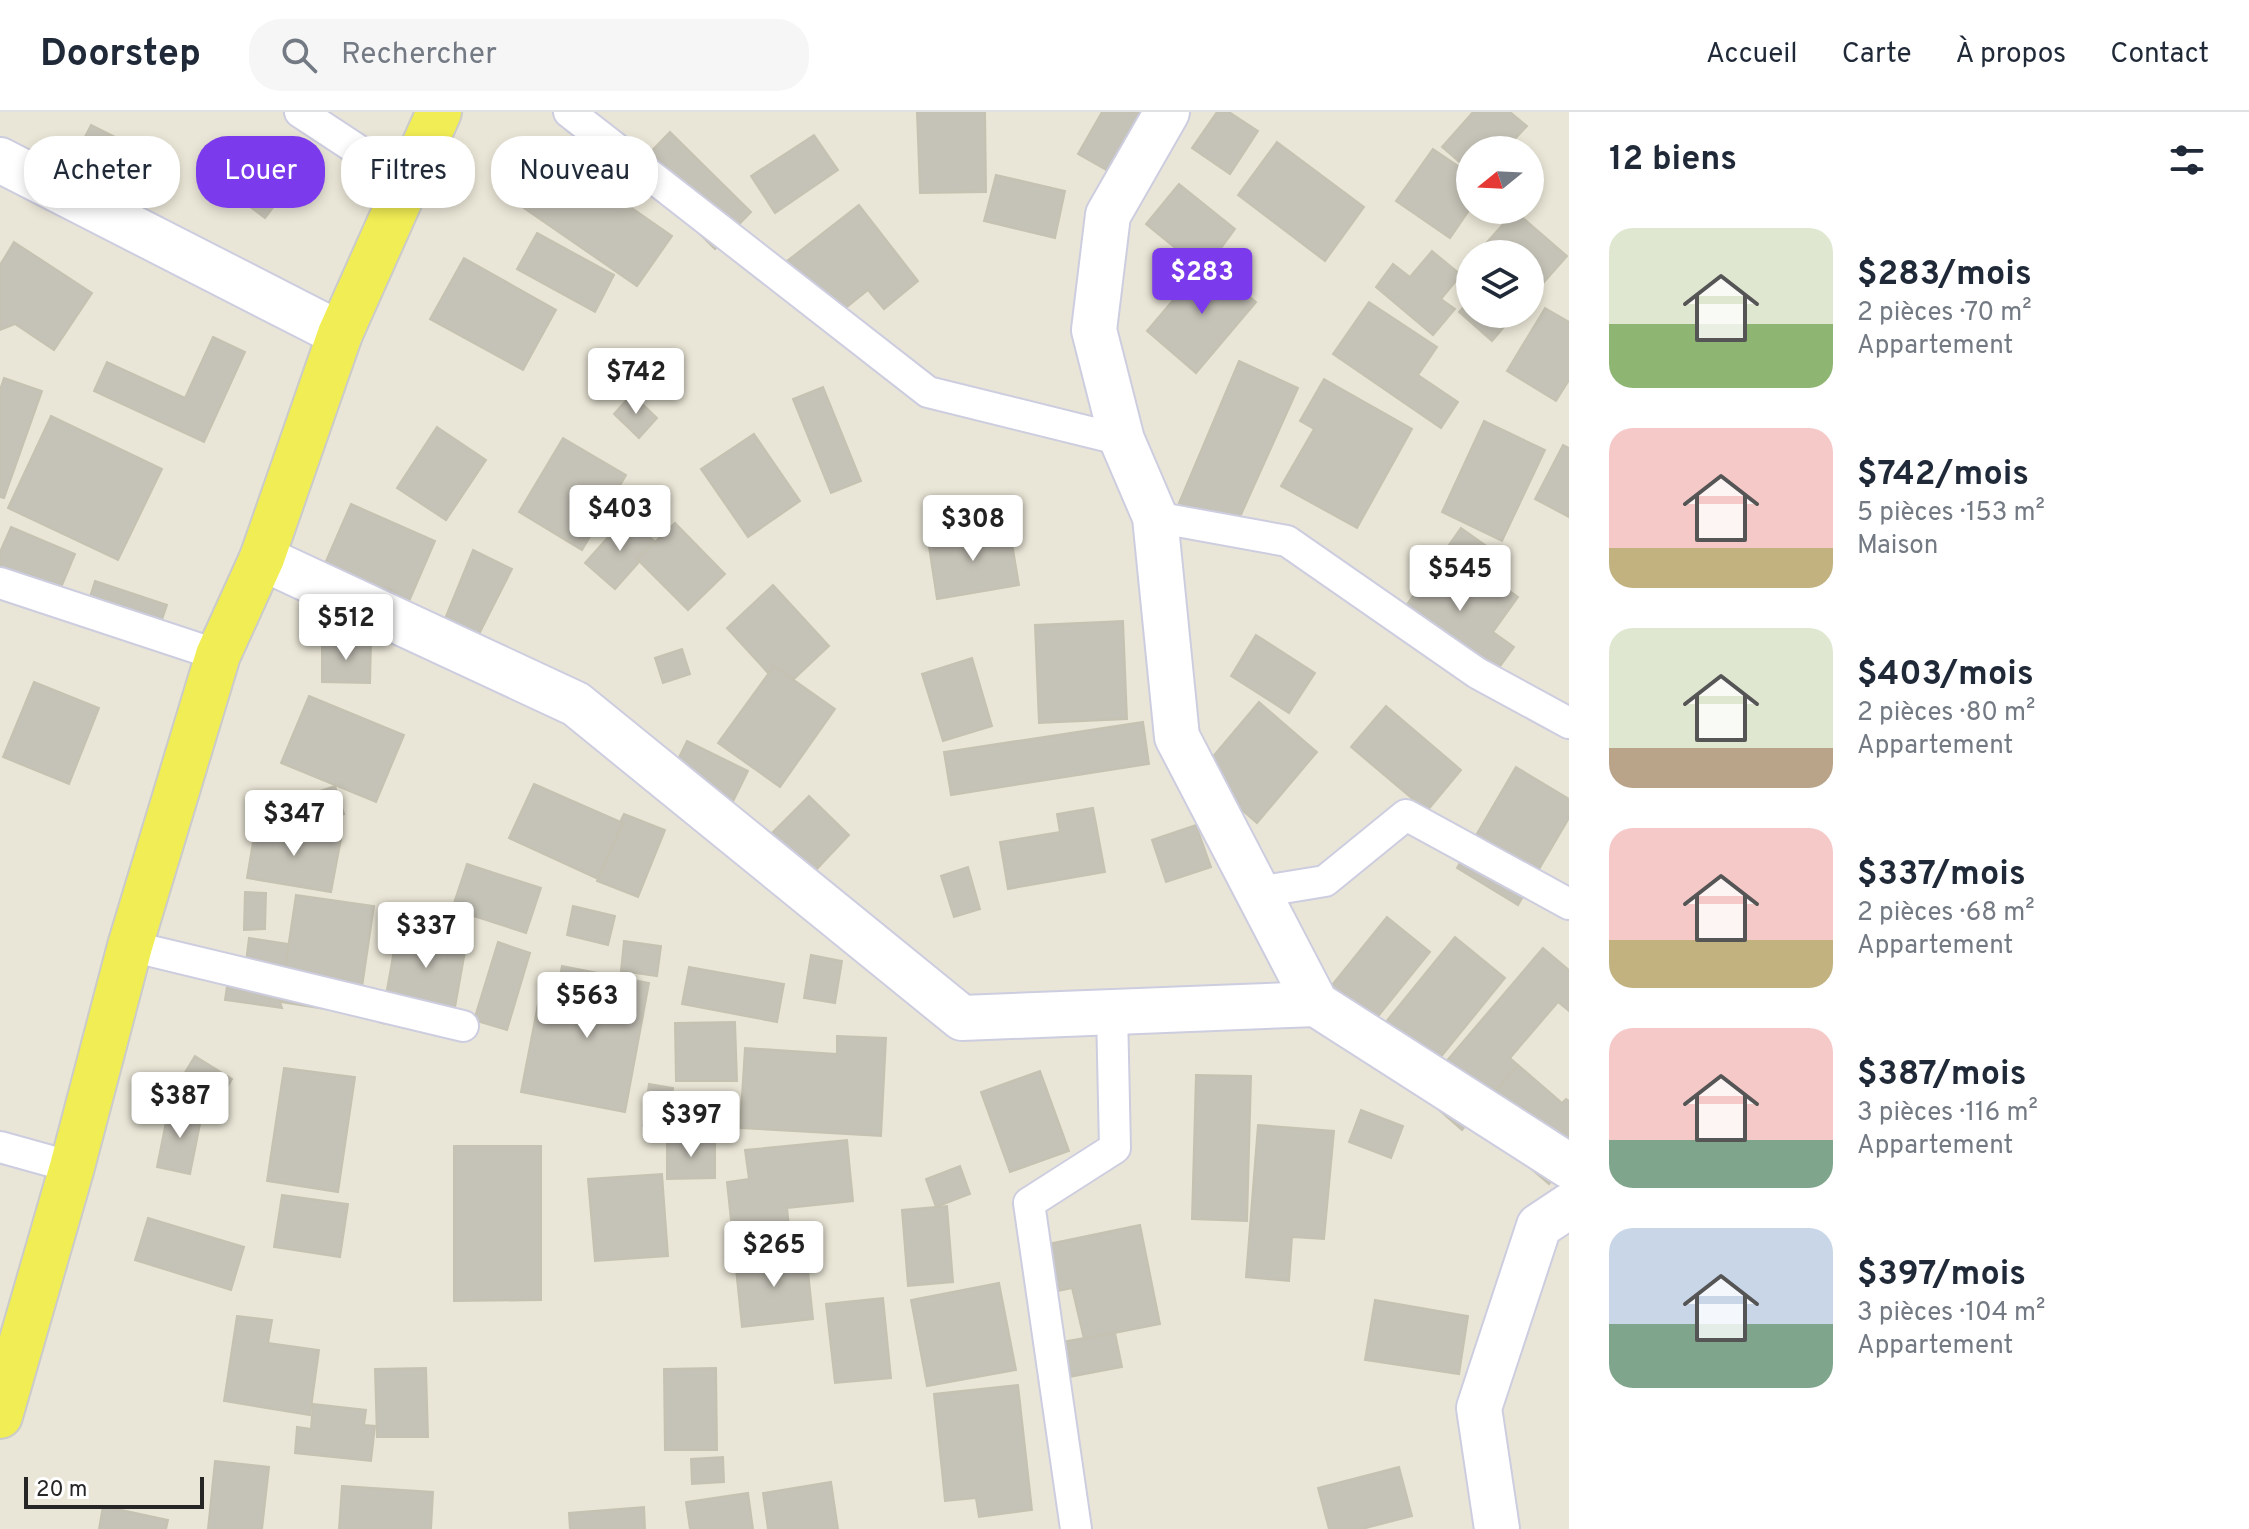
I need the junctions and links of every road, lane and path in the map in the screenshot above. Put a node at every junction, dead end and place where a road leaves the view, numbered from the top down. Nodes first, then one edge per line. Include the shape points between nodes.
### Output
1 (300, 112) edge
2 (439, 112) edge
3 (569, 112) edge
4 (1167, 112) edge
5 (429, 136) edge
6 (341, 139) edge
7 (0, 160) edge
8 (397, 208) edge
9 (340, 334) junction
10 (1122, 440) junction
11 (1155, 517) junction
12 (262, 558) junction
13 (0, 583) edge
14 (218, 655) junction
15 (1569, 723) edge
16 (1258, 892) junction
17 (1569, 904) edge
18 (130, 946) junction
19 (1316, 1004) junction
20 (1112, 1011) junction
21 (463, 1026) dead end
22 (0, 1147) edge
23 (1569, 1166) edge
24 (72, 1167) junction
25 (1569, 1206) edge
26 (0, 1416) edge
27 (1076, 1529) edge
28 (1497, 1529) edge

1 - 6 lane
2 - 5 main road
3 - 10 lane via 928,392
4 - 10 street via 1108,215 1094,330
7 - 9 street
8 - 9 main road
9 - 12 main road
10 - 11 street
11 - 15 lane via 1287,541 1477,673
11 - 16 street via 1177,737
12 - 14 main road
12 - 20 street via 576,704 962,1018
13 - 14 lane
14 - 18 main road
16 - 17 lane via 1325,881 1406,815
16 - 19 street
18 - 21 lane
18 - 24 main road
19 - 20 street
19 - 23 street
20 - 27 lane via 1115,1148 1029,1203
22 - 24 lane
24 - 26 main road
25 - 28 street via 1539,1226 1479,1408

